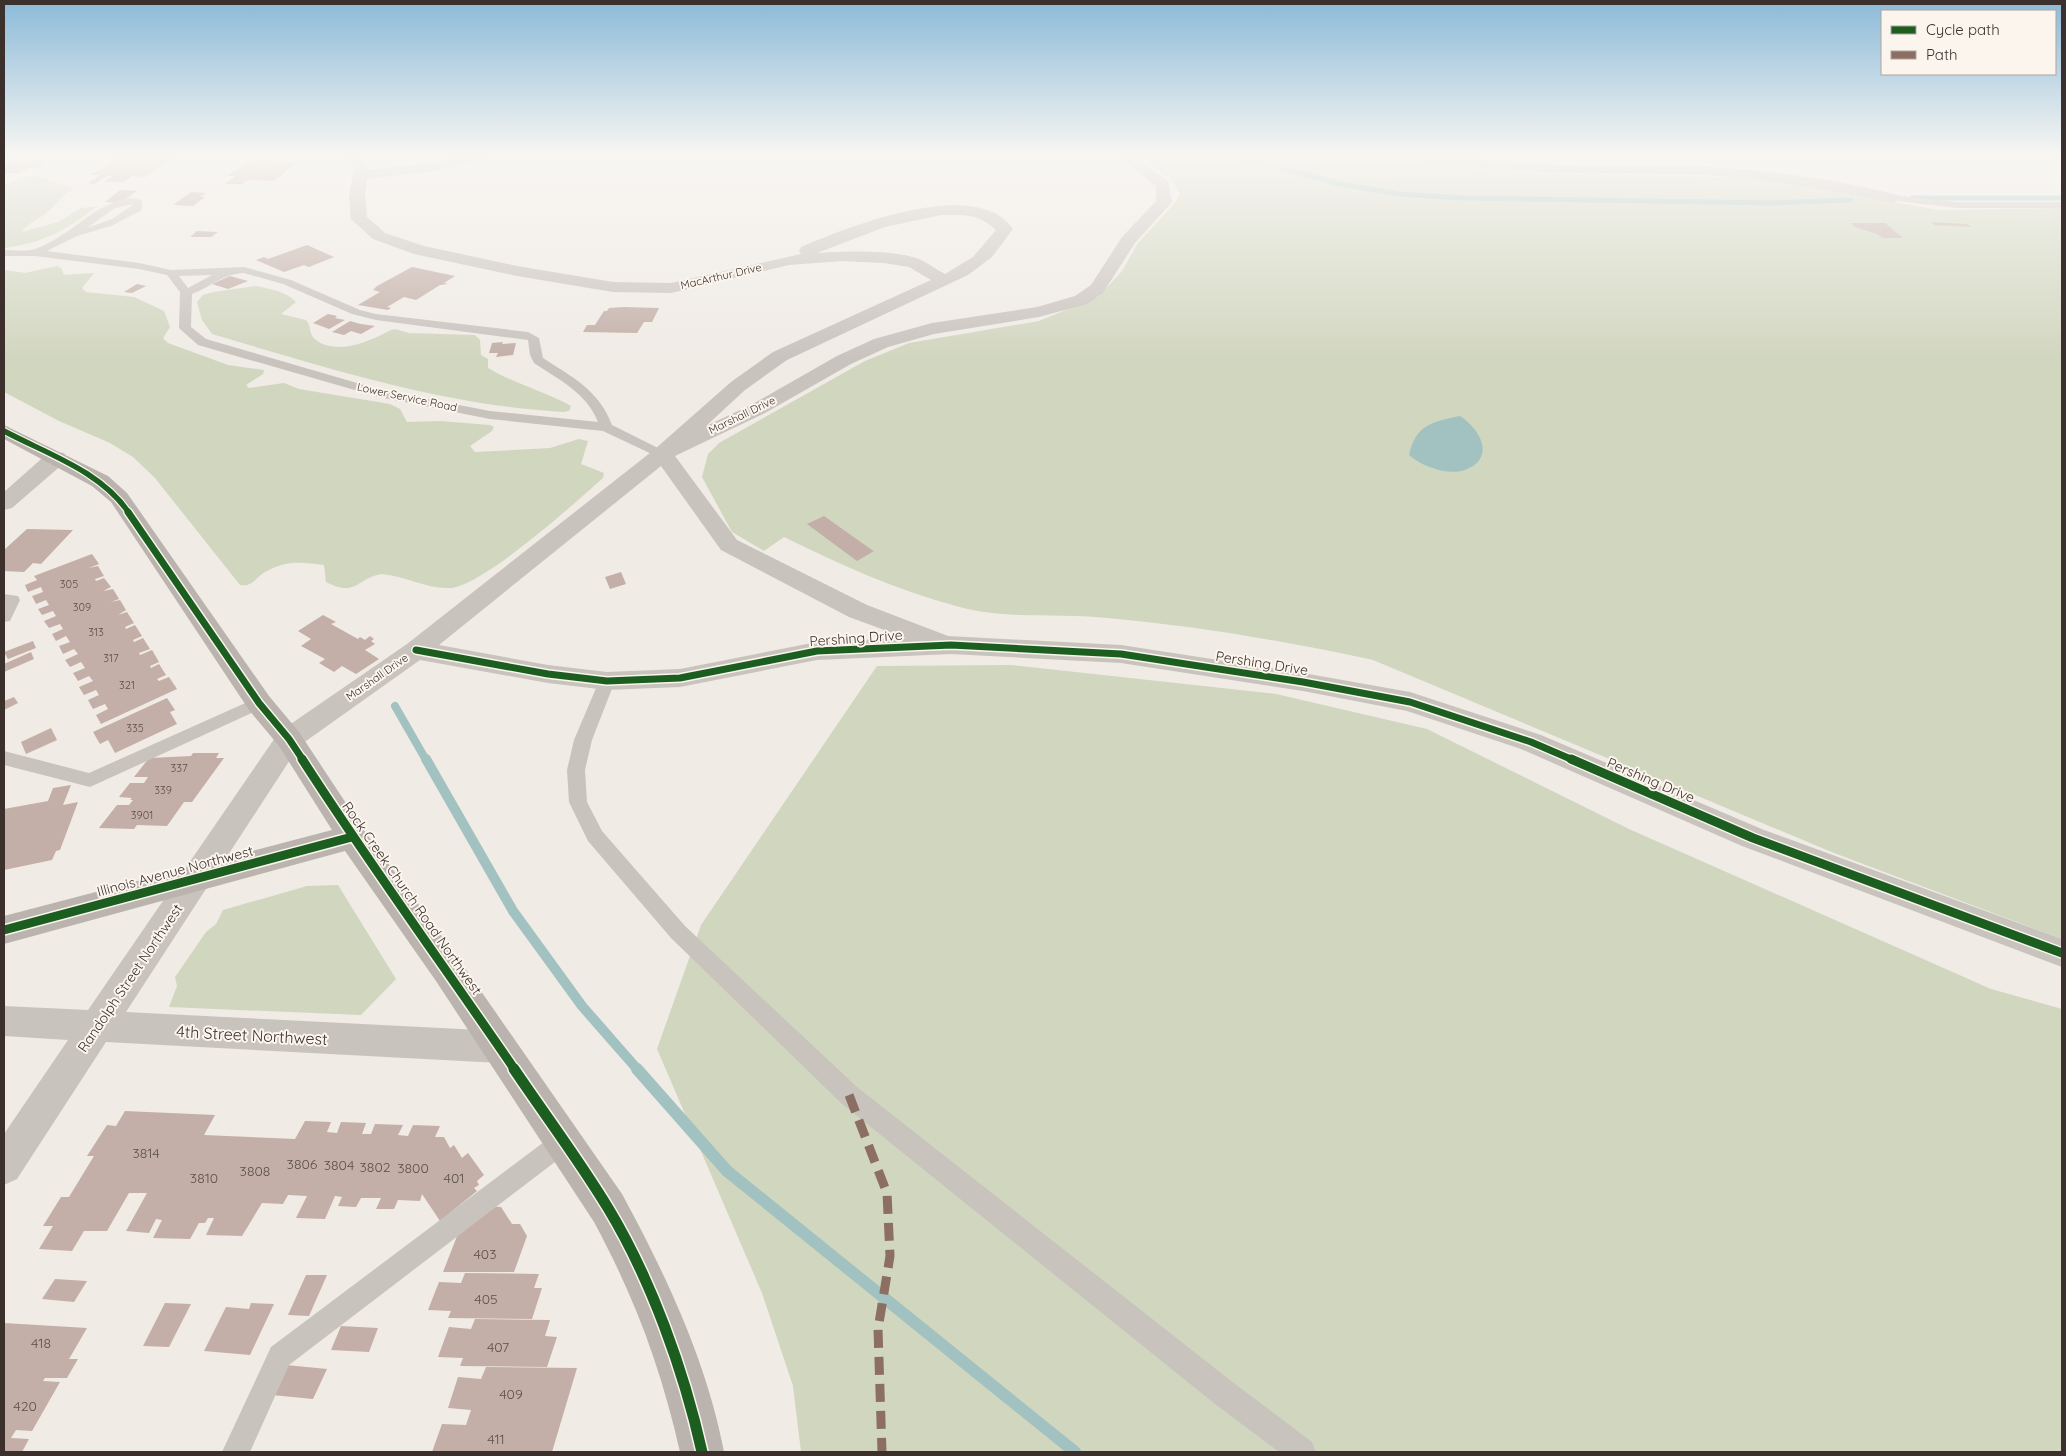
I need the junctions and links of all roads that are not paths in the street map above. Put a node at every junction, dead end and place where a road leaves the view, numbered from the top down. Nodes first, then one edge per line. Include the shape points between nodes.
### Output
1 (85, 224) edge
2 (106, 224) edge
3 (365, 224) edge
4 (885, 224) edge
5 (1001, 224) edge
6 (1143, 224) edge
7 (75, 233) junction
8 (4, 252) edge
9 (35, 253) junction
10 (789, 260) junction
11 (228, 269) junction
12 (171, 274) junction
13 (944, 281) junction
14 (186, 292) junction
15 (606, 427) junction
16 (4, 431) edge
17 (663, 454) junction
18 (56, 458) junction
19 (7, 498) edge
20 (4, 599) edge
21 (4, 617) edge
22 (951, 645) junction
23 (416, 650) junction
24 (607, 681) junction
25 (259, 703) junction
26 (289, 739) junction
27 (4, 758) edge
28 (352, 837) junction
29 (195, 879) junction
30 (4, 930) edge
31 (2062, 953) edge
32 (4, 1020) edge
33 (98, 1026) junction
34 (500, 1047) junction
35 (564, 1141) junction
36 (4, 1166) edge
37 (236, 1452) edge
38 (702, 1452) edge
39 (1302, 1452) edge

1 - 7 lane
2 - 7 lane
3 - 10 street, MacArthur Drive via 379,236 420,250 613,287 671,288
4 - 10 street via 846,234
5 - 13 street via 1005,229 999,239 976,264
6 - 17 street, Marshall Drive via 1128,240 1097,290 1081,300 1038,312 932,329 881,343 844,360 758,409
7 - 9 lane
8 - 9 lane
9 - 12 lane via 139,266
10 - 13 street, MacArthur Drive via 842,256 884,258 914,264
11 - 12 lane
11 - 14 lane
11 - 15 lane via 260,273 288,282 356,312 376,317 497,330 533,338 534,354 538,360 587,393
12 - 14 lane
13 - 17 street via 780,356 738,386
14 - 15 lane, Lower Service Road via 185,328 202,342 379,393 490,414
15 - 17 lane, Lower Service Road
16 - 18 street, Rock Creek Church Road Northwest
17 - 22 street via 729,546 858,611
17 - 23 street, Marshall Drive
18 - 19 street
18 - 25 street, Rock Creek Church Road Northwest via 100,482 119,498
20 - 21 lane via 12,600
22 - 24 street, Pershing Drive via 817,651 680,678
22 - 31 street, Pershing Drive via 1121,654 1410,702 1531,742 1752,838
23 - 24 street, Pershing Drive via 548,674
23 - 26 street, Marshall Drive
24 - 39 lane via 581,747 576,770 578,802 596,836 678,932 849,1095
25 - 26 street, Rock Creek Church Road Northwest
25 - 27 lane via 90,780
26 - 28 street, Rock Creek Church Road Northwest
26 - 29 street, Randolph Street Northwest
28 - 29 street, Illinois Avenue Northwest
28 - 34 street, Rock Creek Church Road Northwest
29 - 30 street, Illinois Avenue Northwest
29 - 33 street, Randolph Street Northwest
32 - 33 street, 4th Street Northwest
33 - 34 street, 4th Street Northwest
33 - 36 street, Randolph Street Northwest
34 - 35 street, Rock Creek Church Road Northwest
35 - 37 lane via 280,1356
35 - 38 street, Rock Creek Church Road Northwest via 608,1208 649,1289 693,1410

